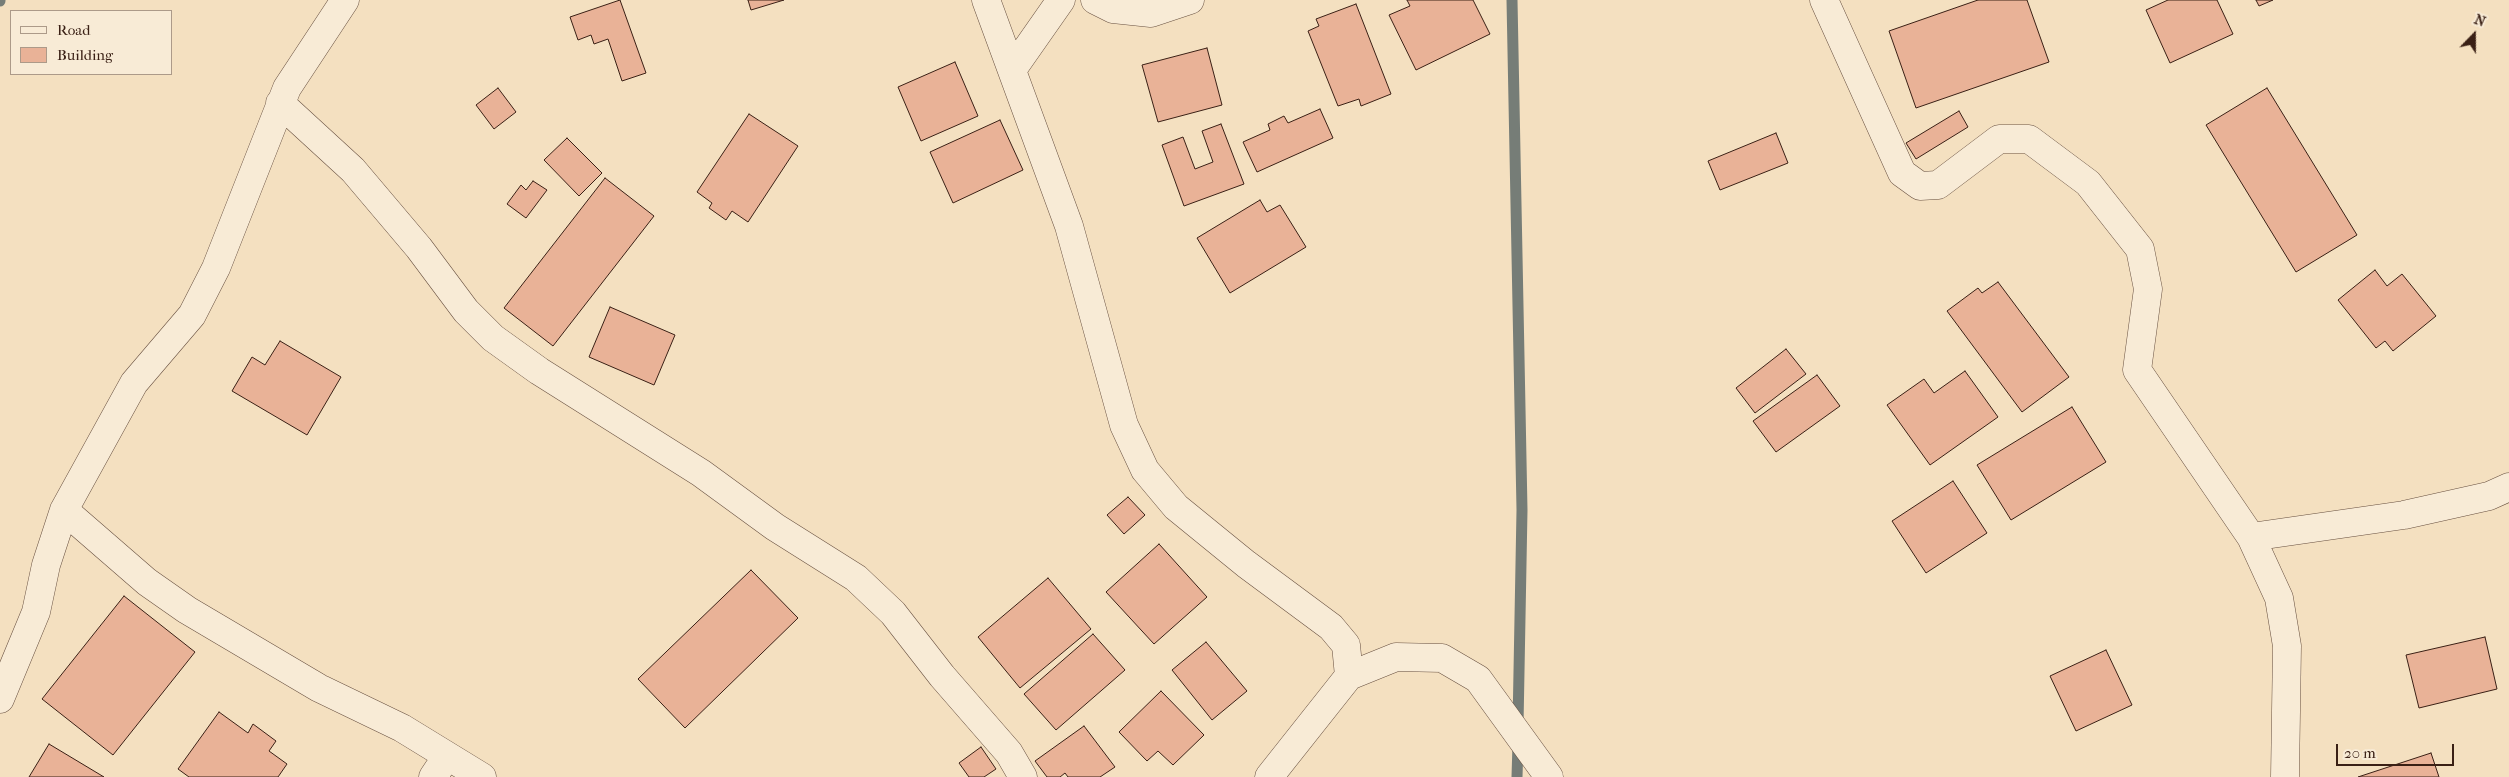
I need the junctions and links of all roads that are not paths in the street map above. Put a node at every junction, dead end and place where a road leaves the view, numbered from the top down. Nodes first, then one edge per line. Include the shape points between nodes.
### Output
1 (345, 0) edge
2 (986, 0) edge
3 (1061, 0) edge
4 (1095, 0) edge
5 (1190, 0) edge
6 (1824, 0) edge
7 (1012, 70) junction
8 (280, 103) junction
9 (2509, 487) edge
10 (64, 510) junction
11 (2251, 537) junction
12 (1349, 676) junction
13 (0, 699) edge
14 (440, 766) edge
15 (482, 777) edge
16 (1022, 777) edge
17 (1269, 777) edge
18 (1549, 777) edge
19 (2285, 777) edge

1 - 8 street
2 - 7 street
3 - 7 street
4 - 5 street via 1113,9 1151,13
6 - 11 street via 1902,173 1920,186 1938,185 1999,140 2029,139 2094,190 2140,249 2148,289 2137,370
7 - 12 street via 1069,226 1124,425 1145,470 1176,507 1331,627 1346,645
8 - 10 street via 216,268 192,315 134,383
8 - 16 street via 353,170 419,248 466,311 492,338 856,578 893,613 942,676 1010,753
9 - 11 street via 2489,496 2404,515
10 - 13 street via 46,565 36,612
10 - 14 street via 147,582 187,610 319,688 402,728
11 - 19 street via 2279,598 2288,646
12 - 17 street
12 - 18 street via 1396,657 1442,658 1478,679
14 - 15 street

